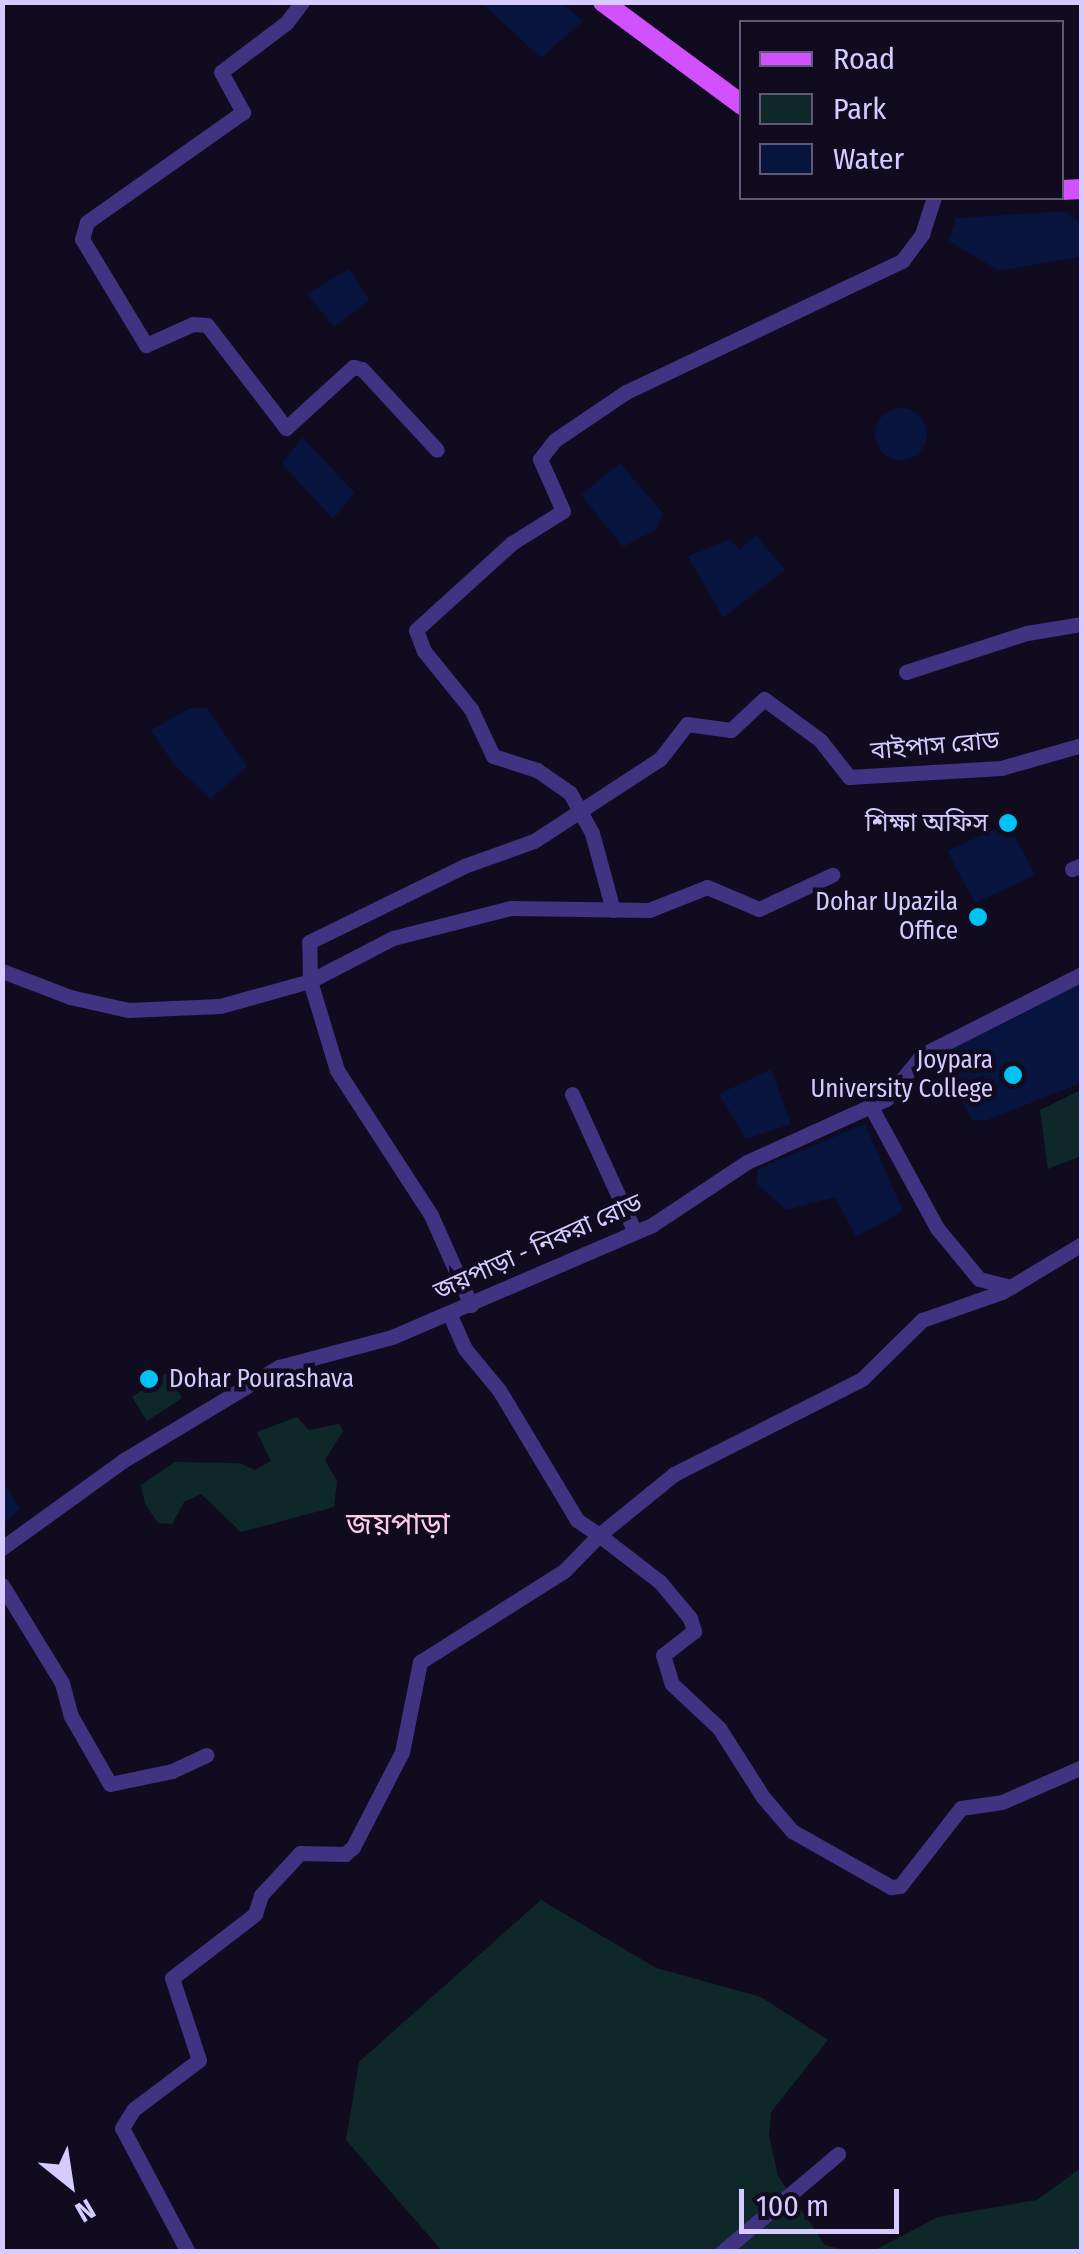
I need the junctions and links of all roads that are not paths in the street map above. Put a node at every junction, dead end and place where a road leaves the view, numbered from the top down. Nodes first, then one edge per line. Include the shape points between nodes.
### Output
1 (302, 2) edge
2 (602, 2) edge
3 (739, 103) edge
4 (933, 200) edge
5 (437, 450) dead end
6 (1082, 624) edge
7 (906, 672) dead end
8 (1082, 745) edge
9 (582, 811) junction
10 (832, 875) dead end
11 (613, 910) junction
12 (2, 970) edge
13 (1082, 974) edge
14 (310, 981) junction
15 (572, 1094) dead end
16 (871, 1107) junction
17 (636, 1232) junction
18 (1082, 1244) edge
19 (1011, 1287) junction
20 (470, 1305) junction
21 (449, 1313) junction
22 (599, 1535) junction
23 (2, 1548) edge
24 (2, 1585) edge
25 (206, 1755) dead end
26 (1082, 1767) edge
27 (838, 2154) dead end
28 (188, 2252) edge
29 (722, 2252) edge

1 - 5 street via 286,23 221,72 243,112 88,222 82,239 150,348 193,324 207,325 286,428 352,367 362,369
2 - 3 main road
4 - 9 street via 922,234 902,261 626,392 556,440 540,459 563,511 512,542 416,630 424,651 472,709 493,756 537,770
6 - 7 street via 1027,633
8 - 9 street, বাইপাস রোড via 1001,768 849,777 820,740 764,699 731,730 687,724 660,759
9 - 11 street
9 - 14 street via 534,842 464,866 376,914 320,934 306,954
10 - 11 street via 767,908 707,887 649,910
11 - 14 street via 511,908 428,928
12 - 14 street via 70,997 128,1010 220,1006
13 - 16 street, জয়পাড়া - নিকরা রোড via 922,1055 894,1093
14 - 20 street via 337,1070 431,1215
15 - 17 street
16 - 17 street, জয়পাড়া - নিকরা রোড via 748,1162 681,1210
16 - 19 street via 937,1228 979,1280
17 - 20 street, জয়পাড়া - নিকরা রোড
18 - 19 street
19 - 22 street via 966,1310 922,1320 862,1379 674,1474
20 - 21 street, জয়পাড়া - নিকরা রোড
21 - 22 street via 465,1350 499,1390 577,1520
21 - 23 street, জয়পাড়া - নিকরা রোড via 378,1342 278,1367 124,1460
22 - 26 street via 660,1582 690,1618 694,1631 663,1655 672,1684 720,1728 772,1808 792,1832 892,1887 900,1886 962,1808 1002,1802
22 - 28 street via 564,1571 420,1662 402,1752 353,1847 345,1854 300,1854 261,1895 255,1914 172,1978 199,2060 134,2109 122,2128
24 - 25 street via 62,1683 70,1716 110,1784 172,1772
27 - 29 street

